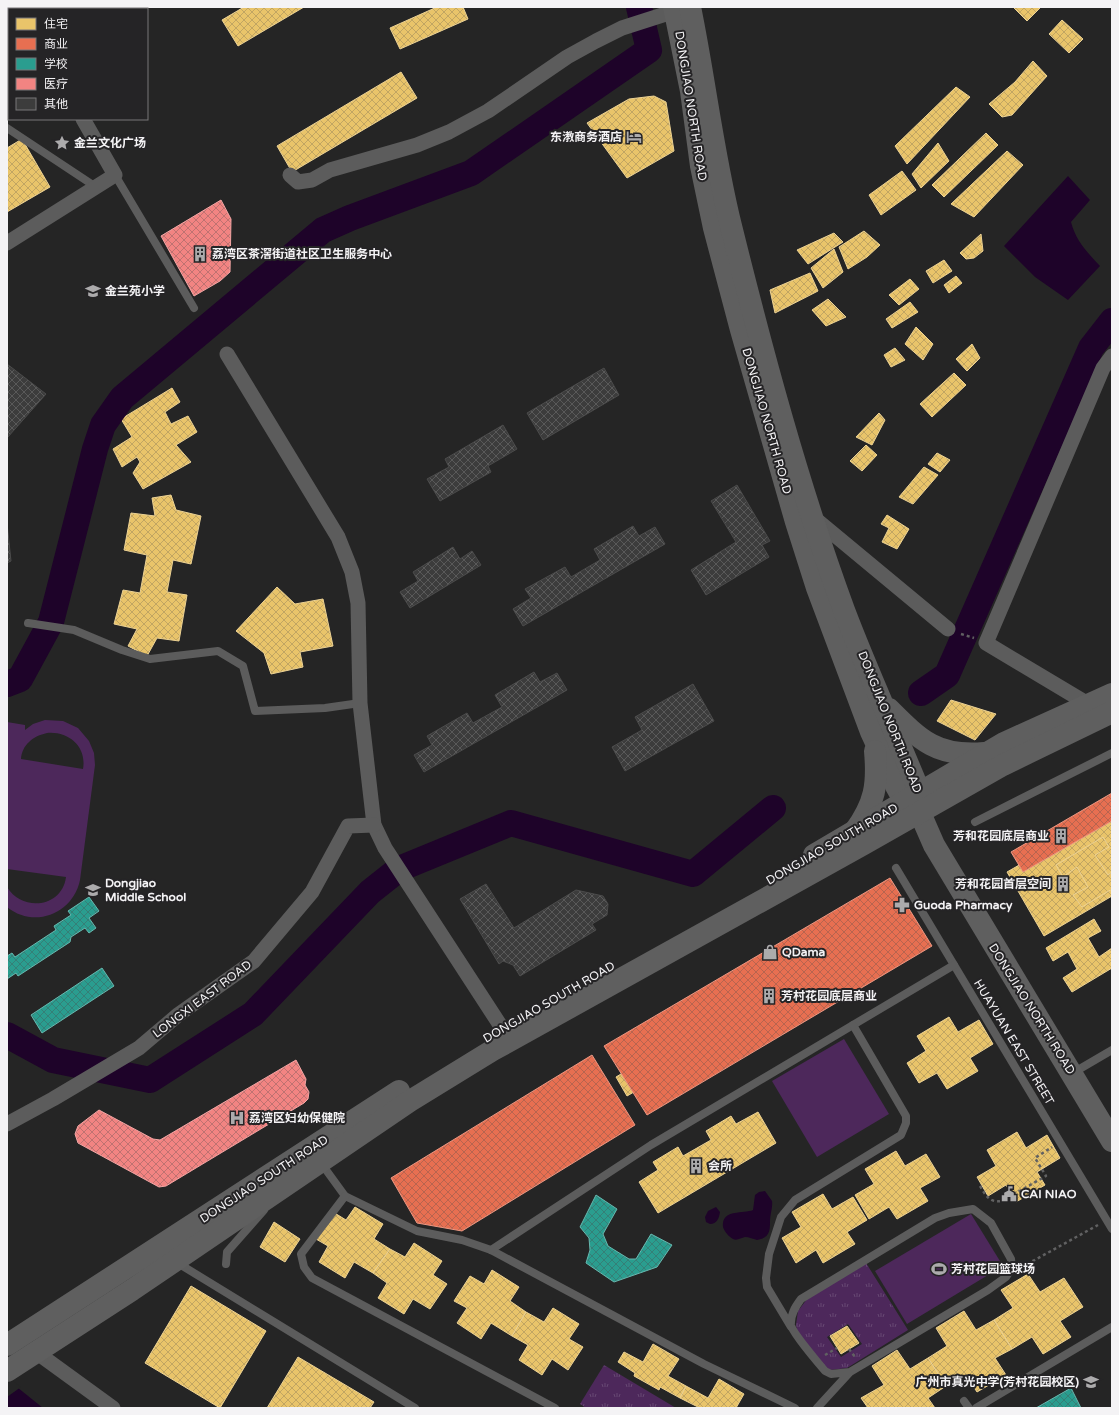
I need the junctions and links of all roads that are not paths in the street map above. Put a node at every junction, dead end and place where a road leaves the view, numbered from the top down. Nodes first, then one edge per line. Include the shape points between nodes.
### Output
1 (680, 8) edge
2 (84, 120) edge
3 (7, 128) edge
4 (115, 175) junction
5 (290, 175) dead end
6 (96, 187) junction
7 (7, 243) edge
8 (194, 308) dead end
9 (227, 354) dead end
10 (1112, 356) edge
11 (813, 517) junction
12 (28, 623) dead end
13 (948, 629) road end
14 (1112, 694) edge
15 (360, 703) junction
16 (883, 703) junction
17 (1088, 704) junction
18 (1112, 712) edge
19 (874, 740) junction
20 (987, 753) junction
21 (1112, 753) edge
22 (915, 802) junction
23 (975, 822) dead end
24 (374, 825) junction
25 (854, 832) junction
26 (896, 868) dead end
27 (954, 965) junction
28 (853, 1025) junction
29 (502, 1028) junction
30 (1112, 1050) edge
31 (1071, 1074) junction
32 (7, 1124) edge
33 (1112, 1141) edge
34 (321, 1163) junction
35 (345, 1196) junction
36 (259, 1202) junction
37 (1112, 1229) edge
38 (491, 1250) junction
39 (174, 1261) junction
40 (226, 1264) dead end
41 (791, 1327) junction
42 (1112, 1327) edge
43 (10, 1338) edge
44 (22, 1361) edge
45 (850, 1372) junction
46 (821, 1407) edge
47 (114, 1408) edge
48 (415, 1408) edge
49 (555, 1408) edge
50 (796, 1408) edge
51 (976, 1408) edge

1 - 5 street via 622,28 567,57 488,111 417,146 330,170 312,180 298,182
1 - 11 street, DONGJIAO NORTH ROAD via 699,47 714,147 731,226
1 - 19 street, DONGJIAO NORTH ROAD via 706,191 739,323 804,547
2 - 4 street
3 - 6 lane
4 - 6 street
4 - 8 lane
6 - 7 street
9 - 15 street via 338,537 352,572 358,602
10 - 17 street via 1103,368 986,643
11 - 13 street
11 - 16 street, DONGJIAO NORTH ROAD via 845,611
12 - 15 lane via 74,630 150,659 218,651 243,666 255,711 325,708
14 - 17 street, DONGJIAO SOUTH ROAD
15 - 24 street
16 - 20 street via 922,739 935,747 963,755
16 - 22 street, DONGJIAO NORTH ROAD
17 - 20 street, DONGJIAO SOUTH ROAD via 1038,726
18 - 22 street, DONGJIAO SOUTH ROAD via 1003,765
19 - 22 street, DONGJIAO NORTH ROAD via 884,762
19 - 25 street via 877,776 874,797
20 - 22 street, DONGJIAO SOUTH ROAD
21 - 23 lane
22 - 25 street, DONGJIAO SOUTH ROAD
22 - 31 street, DONGJIAO NORTH ROAD via 934,845
22 - 34 street, DONGJIAO SOUTH ROAD via 493,1050 410,1101
24 - 29 street via 385,848
24 - 32 street, LONGXI EAST ROAD via 348,826 312,892 254,961 179,1014 138,1048
25 - 29 street, DONGJIAO SOUTH ROAD
26 - 27 lane, HUAYUAN EAST STREET
27 - 28 lane
27 - 37 lane, HUAYUAN EAST STREET
28 - 38 lane via 651,1145
28 - 41 lane via 906,1116 906,1123 901,1135 795,1200 781,1217 769,1254 766,1278 767,1287
29 - 43 street, DONGJIAO SOUTH ROAD
30 - 31 lane
31 - 33 street, DONGJIAO NORTH ROAD
34 - 35 lane
34 - 36 street, DONGJIAO SOUTH ROAD
35 - 38 lane via 417,1231 462,1240
35 - 49 lane via 300,1254 304,1267 312,1278
36 - 39 street, DONGJIAO SOUTH ROAD
36 - 40 lane via 264,1211 227,1252
38 - 50 lane via 704,1364
39 - 44 street, DONGJIAO SOUTH ROAD
39 - 48 lane
41 - 45 lane via 825,1371 831,1374
41 - 45 lane via 793,1312 801,1299 935,1218 973,1209 991,1223 1006,1248 1012,1268 1006,1277
42 - 51 lane
44 - 47 street
45 - 46 lane

